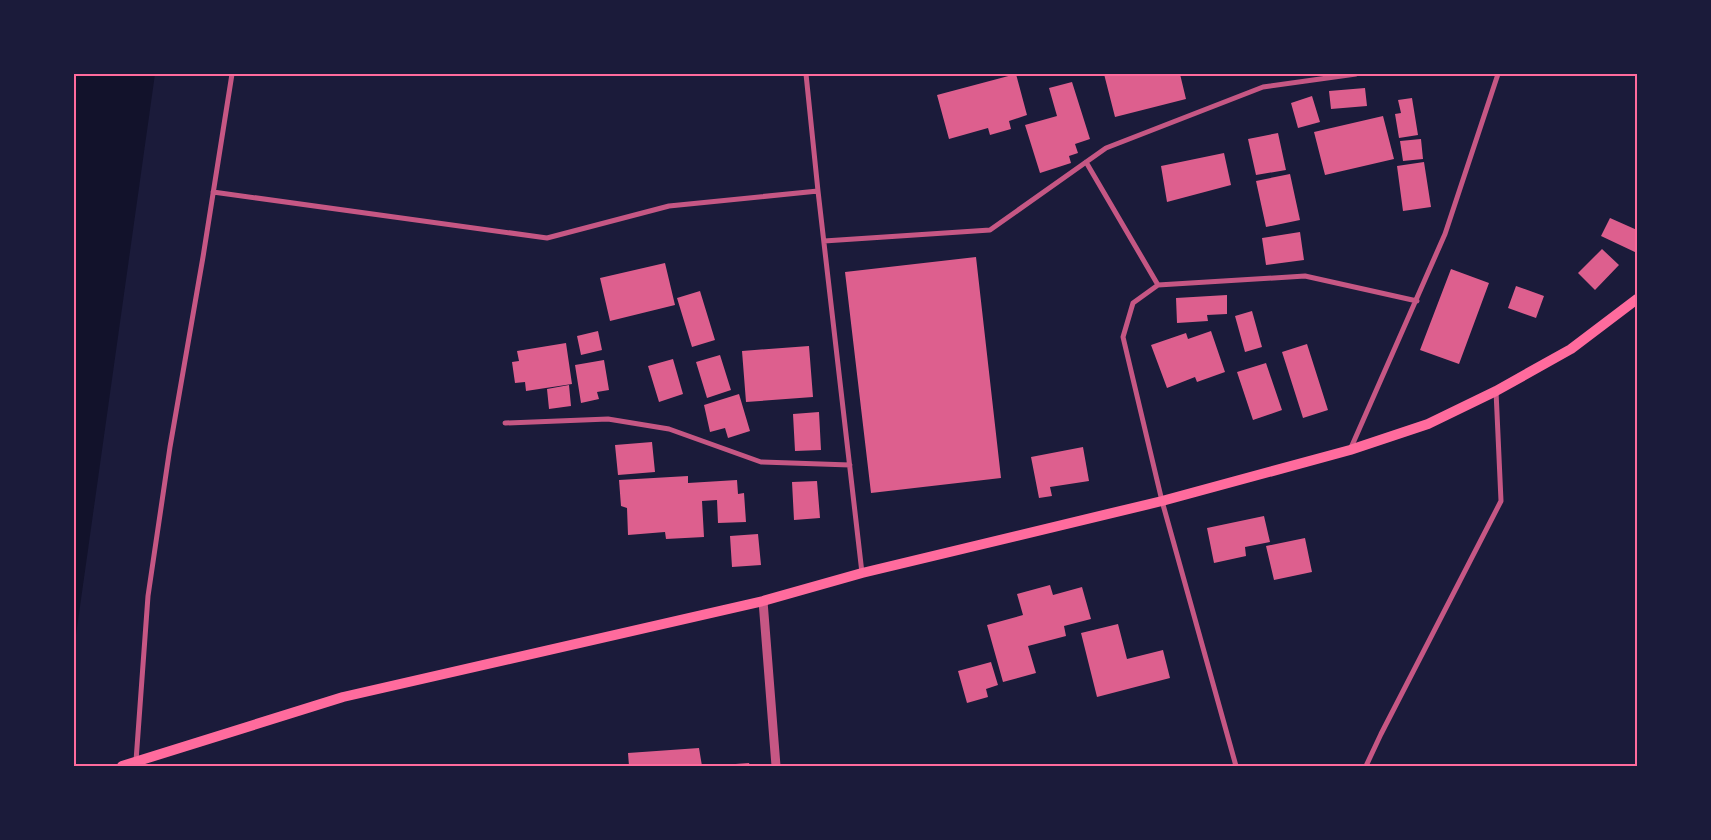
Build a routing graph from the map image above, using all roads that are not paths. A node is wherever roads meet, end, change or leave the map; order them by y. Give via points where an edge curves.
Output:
1 (232, 74) edge
2 (806, 74) edge
3 (1356, 74) edge
4 (1498, 74) edge
5 (1086, 162) junction
6 (818, 191) junction
7 (213, 192) junction
8 (824, 241) junction
9 (1158, 286) junction
10 (1637, 299) edge
11 (1417, 300) junction
12 (1496, 390) junction
13 (505, 423) dead end
14 (1350, 450) junction
15 (850, 466) junction
16 (1162, 502) junction
17 (862, 573) junction
18 (763, 601) junction
19 (130, 764) edge
20 (776, 766) edge
21 (1236, 766) edge
22 (1366, 766) edge

1 - 7 street
2 - 6 street
3 - 5 street via 1263,87 1106,148
4 - 11 street via 1445,234
5 - 8 street via 990,230
5 - 9 street
6 - 7 street via 669,206 547,238
6 - 8 street
7 - 19 street via 148,596
8 - 15 street
9 - 11 street via 1305,276
9 - 16 street via 1133,303 1123,337
10 - 12 main road via 1571,349
11 - 14 street
12 - 14 main road via 1428,424
12 - 22 street via 1501,501
13 - 15 street via 608,419 669,430 760,462
14 - 16 main road
15 - 17 street
16 - 17 main road
16 - 21 street
17 - 18 main road
18 - 19 main road via 343,696
18 - 20 street

